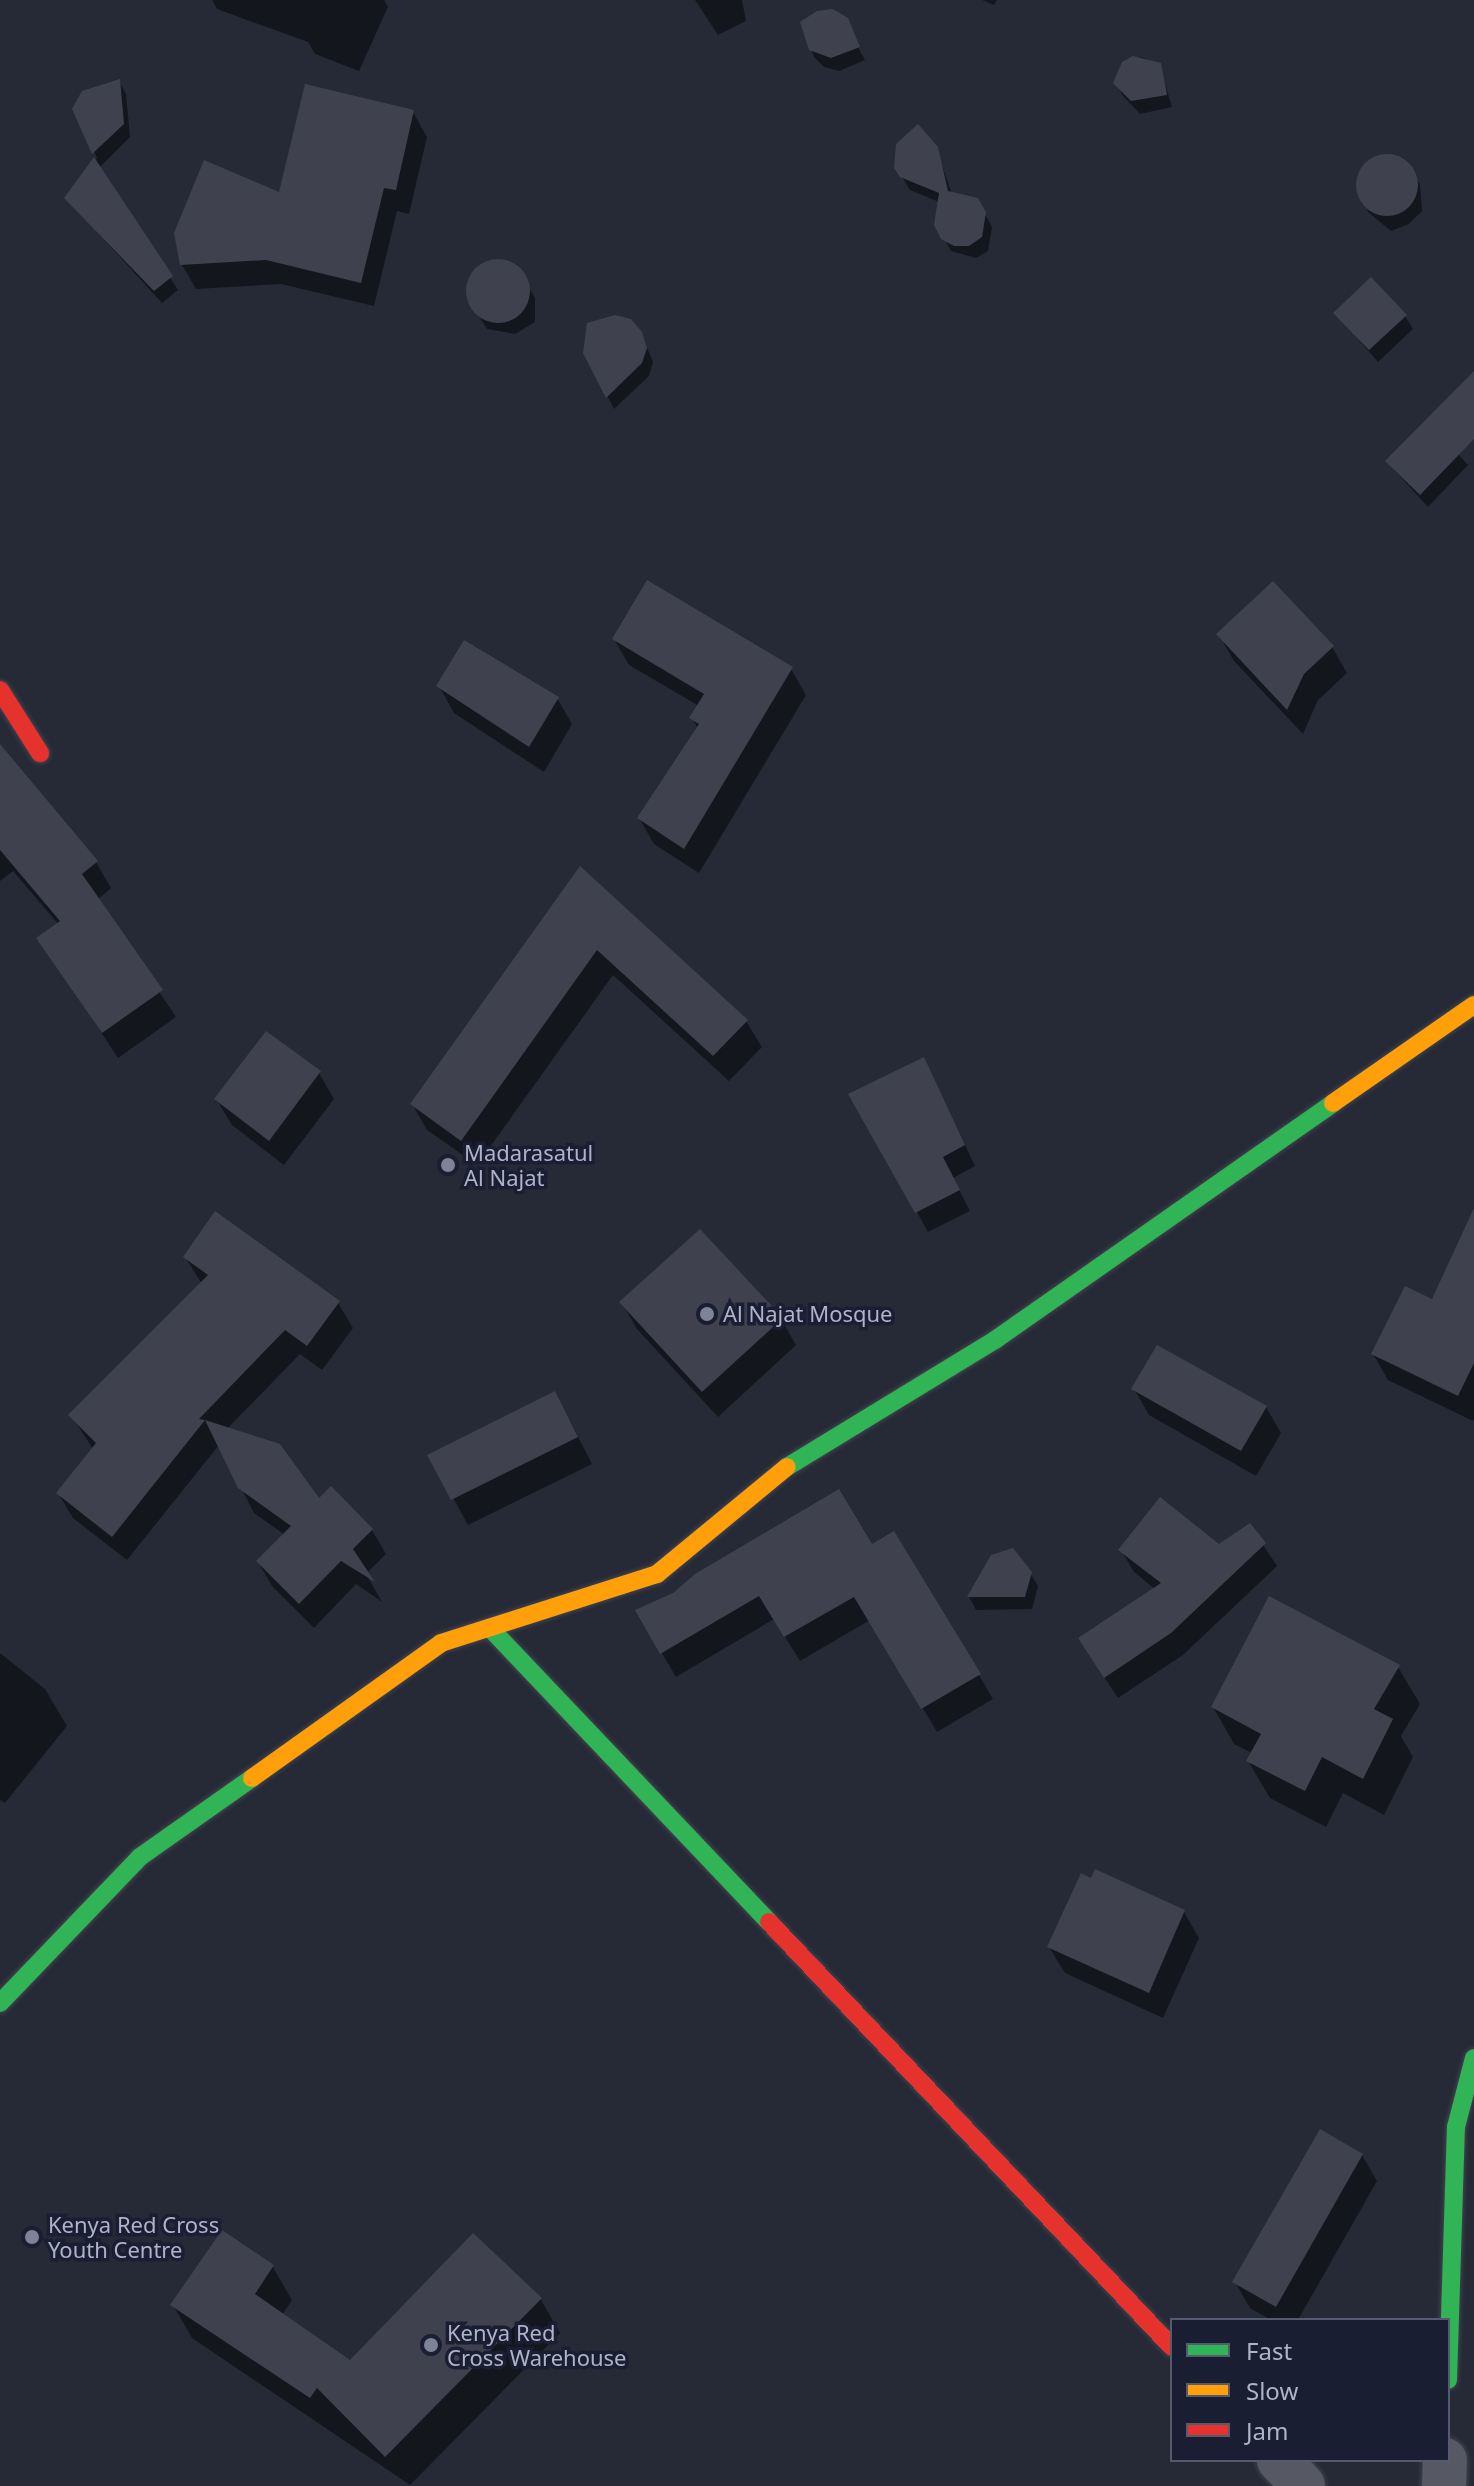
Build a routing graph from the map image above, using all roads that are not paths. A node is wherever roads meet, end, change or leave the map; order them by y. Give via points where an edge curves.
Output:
1 (0, 690) edge
2 (40, 753) dead end
3 (1474, 1005) edge
4 (490, 1628) junction
5 (0, 2003) edge
6 (1474, 2058) edge
7 (1450, 2318) edge
8 (1170, 2345) edge
9 (1281, 2462) edge
10 (1445, 2462) edge
11 (1303, 2486) edge
12 (1444, 2486) edge

1 - 2 street
3 - 4 street via 995,1340 771,1477 657,1574
4 - 5 street via 441,1643 140,1857
4 - 8 street
6 - 7 street via 1456,2127
9 - 11 street
10 - 12 street

